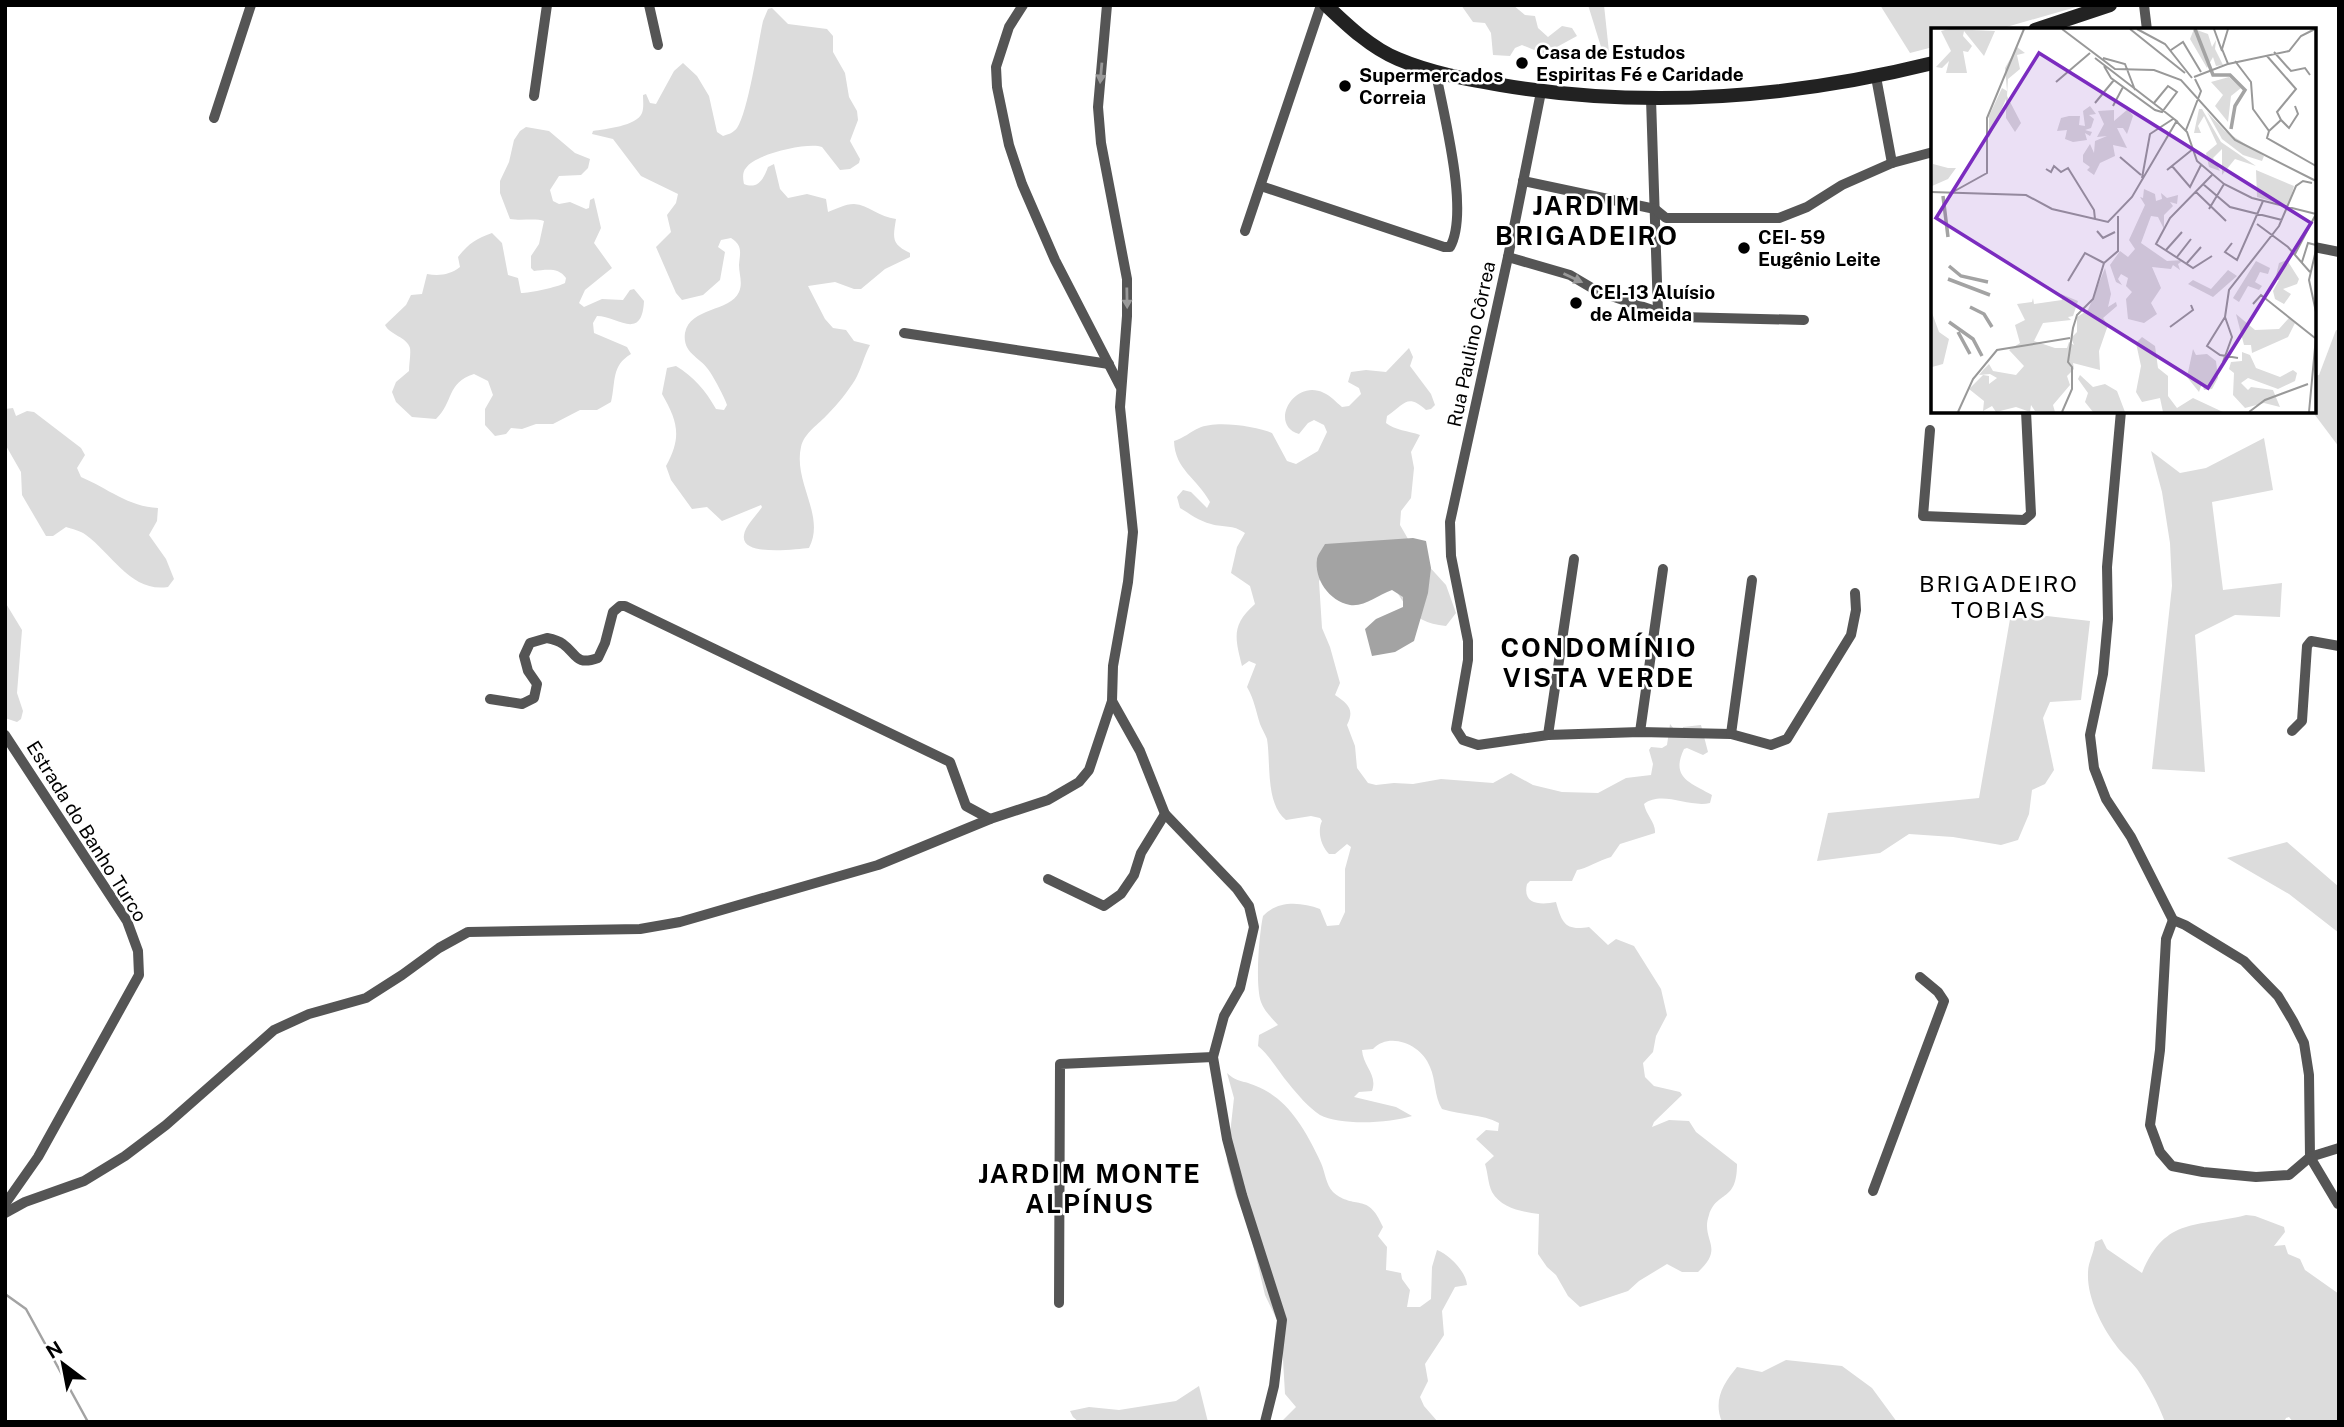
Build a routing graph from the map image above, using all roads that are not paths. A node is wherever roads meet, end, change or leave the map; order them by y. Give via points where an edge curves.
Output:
1 (251, 5) edge
2 (547, 5) edge
3 (649, 5) edge
4 (1023, 5) edge
5 (1107, 5) edge
6 (1323, 5) edge
7 (2110, 5) edge
8 (2144, 5) edge
9 (2041, 28) edge
10 (2147, 28) edge
11 (658, 46) dead end
12 (1931, 64) edge
13 (1436, 73) junction
14 (1877, 77) junction
15 (1541, 92) junction
16 (534, 96) dead end
17 (1651, 99) junction
18 (214, 118) dead end
19 (1931, 153) edge
20 (1892, 163) junction
21 (1523, 181) junction
22 (1261, 186) junction
23 (1654, 209) junction
24 (1245, 231) dead end
25 (2316, 247) edge
26 (2339, 252) edge
27 (1508, 257) junction
28 (1657, 312) junction
29 (1804, 320) dead end
30 (904, 333) dead end
31 (1109, 364) junction
32 (1120, 386) junction
33 (2025, 413) edge
34 (2121, 413) edge
35 (1930, 430) dead end
36 (1574, 559) dead end
37 (1663, 569) dead end
38 (1752, 580) dead end
39 (1855, 593) dead end
40 (2339, 646) edge
41 (490, 699) dead end
42 (1112, 701) junction
43 (2292, 731) dead end
44 (1640, 732) junction
45 (1731, 734) junction
46 (5, 735) edge
47 (1548, 735) junction
48 (1165, 814) junction
49 (990, 819) junction
50 (1048, 879) dead end
51 (2173, 920) junction
52 (1920, 977) dead end
53 (1213, 1057) junction
54 (2339, 1148) edge
55 (2310, 1157) junction
56 (1873, 1191) dead end
57 (5, 1204) edge
58 (2338, 1204) edge
59 (5, 1213) edge
60 (1059, 1303) dead end
61 (1265, 1422) edge

1 - 18 street
2 - 16 street
3 - 11 street
4 - 31 street via 1009,27 996,67 1009,145 1055,260
5 -> 32 street via 1098,107 1127,279
6 - 13 main road via 1395,58
6 - 22 street
7 - 9 main road
8 - 10 street
12 - 14 main road
13 - 15 main road
13 - 22 street via 1458,203 1450,247
14 - 17 main road via 1764,92
14 - 20 street
15 - 17 main road
15 - 21 street, Rua Paulino Côrrea
17 - 23 street
19 - 20 street
20 - 23 street via 1779,218 1666,218
21 - 23 street
21 - 27 street, Rua Paulino Côrrea
22 - 24 street
23 - 28 street
25 - 26 street
27 -> 28 street via 1570,275 1597,291
27 - 47 street, Rua Paulino Côrrea via 1450,522 1451,556 1468,641 1456,729 1464,740 1478,745
28 - 29 street via 1681,317
30 - 31 street
31 - 32 street
32 - 42 street via 1133,531
33 - 35 street via 2028,518 1923,516
34 - 51 street via 2103,674 2090,735 2094,768 2106,799
36 - 47 street
37 - 44 street
38 - 45 street
39 - 45 street via 1851,635 1787,739 1771,745
40 - 43 street via 2311,641 2306,646 2302,721
41 - 49 street via 522,704 534,698 537,684 524,656 530,643 547,638 563,644 573,656 589,661 598,658 612,612 625,606 950,762 966,806
42 - 48 street via 1136,742
42 - 49 street via 1096,753 1079,782 1048,800
44 - 45 street
44 - 47 street
46 - 57 street, Estrada do Banho Turco via 127,921 138,951 139,975 38,1157
48 - 50 street via 1141,853 1135,875 1110,903 1104,906
48 - 53 street via 1237,889 1249,906 1254,928 1240,988 1224,1016
49 - 59 street via 878,865 680,922 640,929 468,932 366,998 309,1014 274,1030 125,1156 84,1181
51 - 55 street via 2244,961 2278,996 2293,1021 2304,1043 2309,1075
51 - 55 street via 2166,939 2160,1050 2150,1125 2160,1152 2172,1166 2256,1177 2289,1175
52 - 56 street via 1944,1001
53 - 60 street via 1060,1064
53 - 61 street via 1241,1195 1282,1320 1275,1386
54 - 55 street
55 - 58 street

